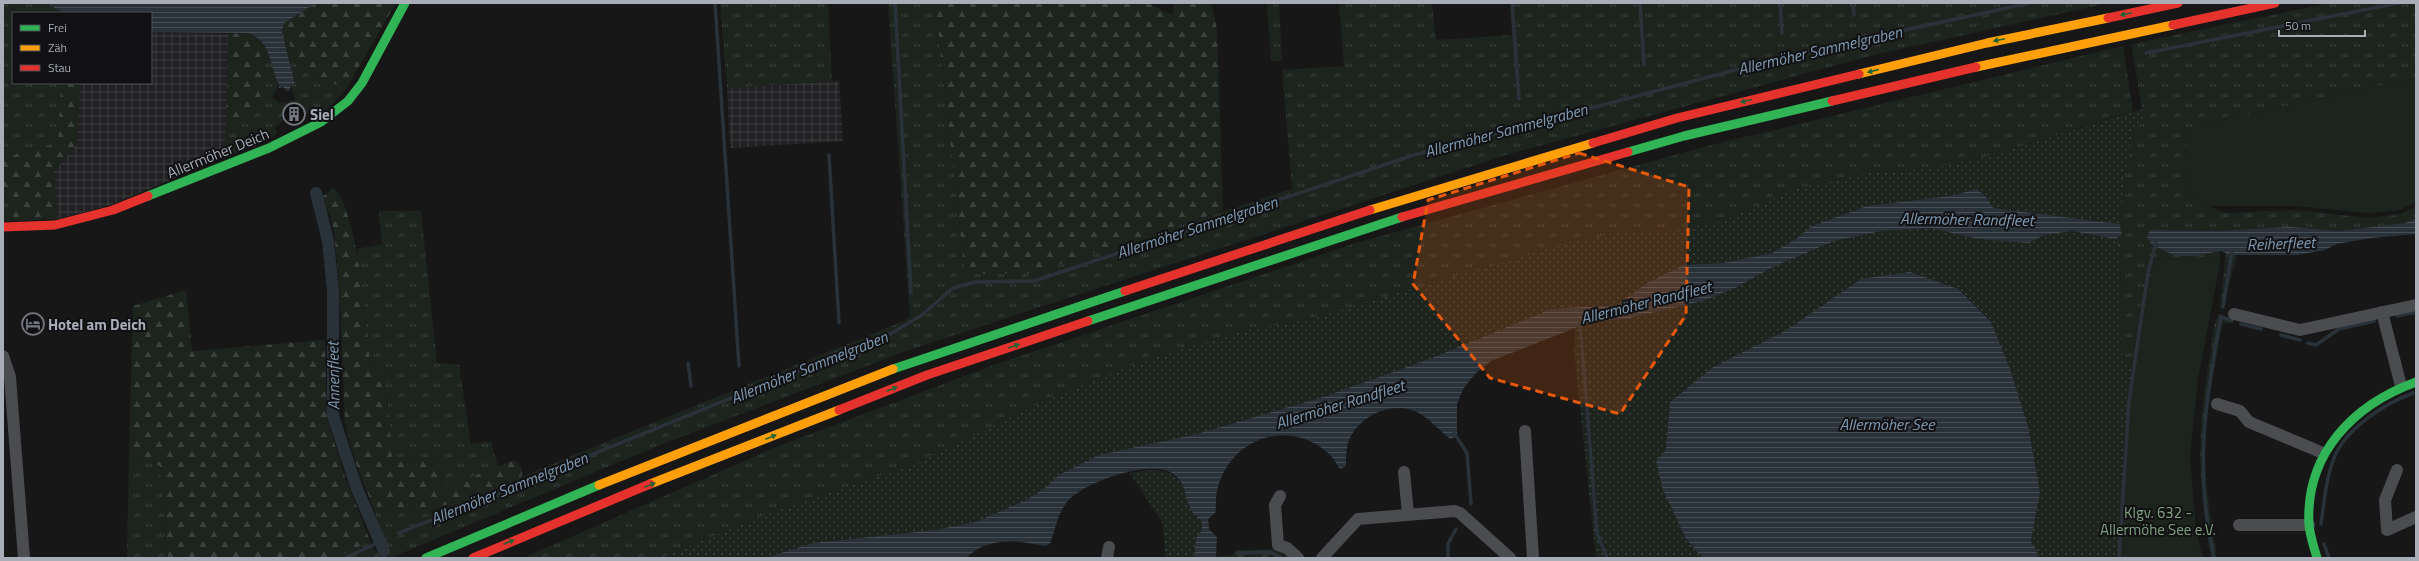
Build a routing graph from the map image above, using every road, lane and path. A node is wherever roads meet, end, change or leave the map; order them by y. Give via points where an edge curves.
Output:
1 (405, 3) edge
2 (2178, 3) edge
3 (2275, 3) edge
4 (3, 227) edge
5 (2416, 304) edge
6 (2382, 312) junction
7 (2234, 314) dead end
8 (3, 356) edge
9 (2416, 382) edge
10 (2401, 386) junction
11 (2217, 404) dead end
12 (1524, 431) dead end
13 (2323, 453) junction
14 (2397, 470) dead end
15 (1404, 472) dead end
16 (1280, 496) dead end
17 (1408, 514) junction
18 (2416, 517) edge
19 (2239, 525) dead end
20 (2309, 525) junction
21 (24, 558) edge
22 (426, 558) edge
23 (473, 558) edge
24 (1298, 558) edge
25 (1322, 558) edge
26 (1510, 558) edge
27 (1533, 558) edge
28 (2317, 558) edge

1 - 4 main road, Allermöher Deich via 362,83 340,108 321,122 269,148 113,210 55,225
2 -> 22 main road via 1987,43 1677,118 1377,208 921,358 607,482
23 -> 3 main road via 614,499 927,375 1382,222 1684,136 1995,63
5 - 6 street
6 - 7 street via 2300,330
6 - 10 street
8 - 21 street via 10,377
9 - 10 main road
10 - 13 main road via 2369,403 2343,426
11 - 13 street via 2240,411 2249,422
12 - 27 street
13 - 20 main road via 2312,488
14 - 18 street via 2385,500 2387,530
15 - 17 street
16 - 24 street via 1275,505 1278,545 1287,548
17 - 25 street via 1358,518
17 - 26 street via 1455,511 1460,513
19 - 20 street
20 - 28 main road

